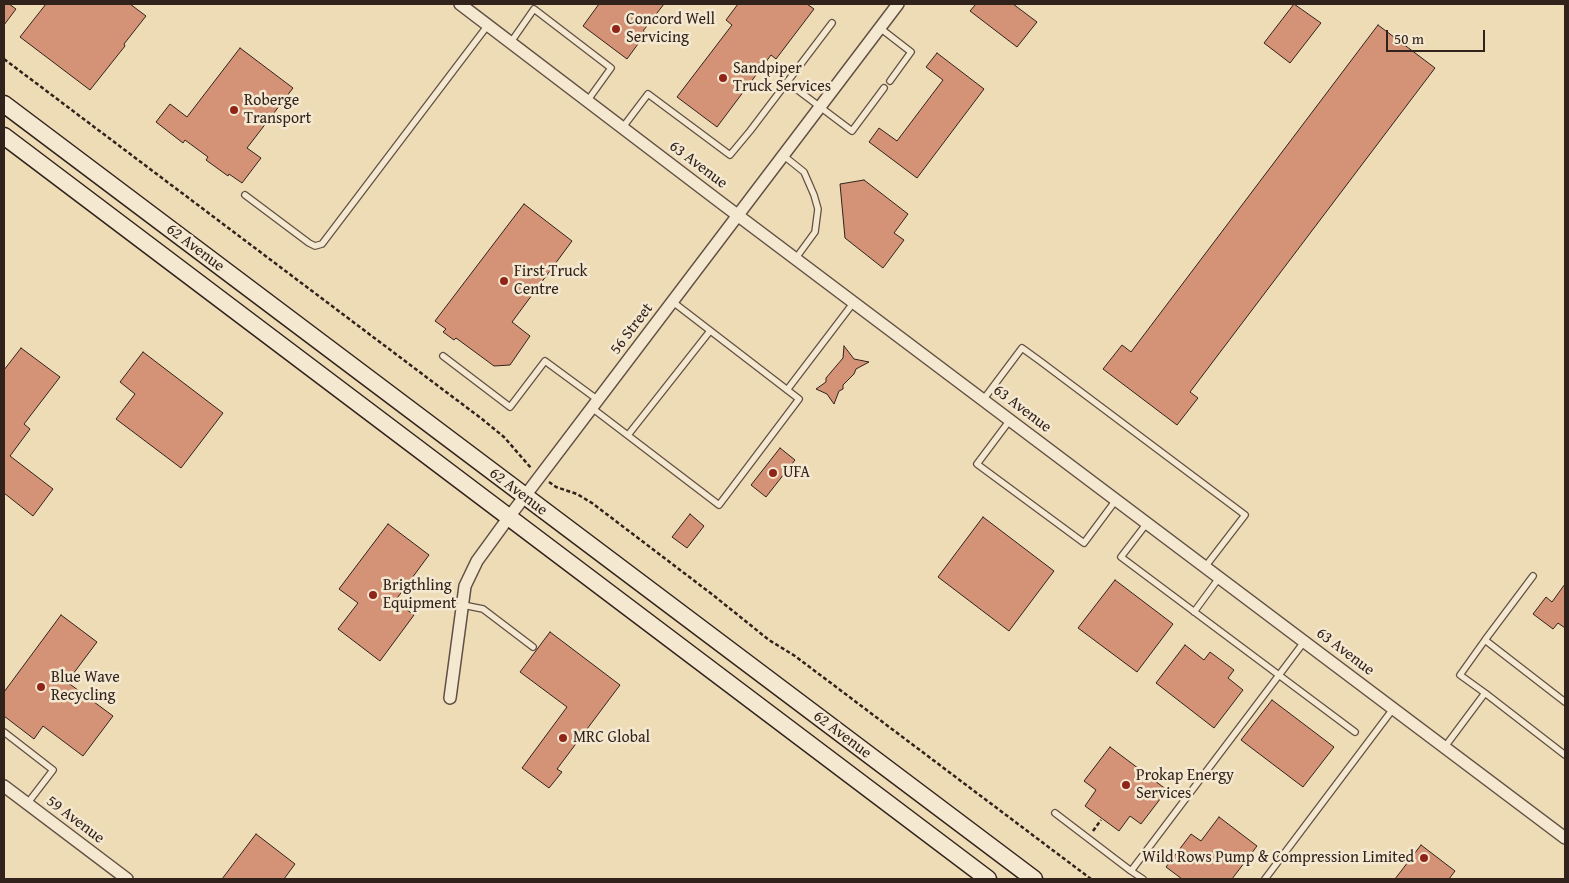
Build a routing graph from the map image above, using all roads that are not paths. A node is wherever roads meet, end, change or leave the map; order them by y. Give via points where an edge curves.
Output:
1 (460, 4) edge
2 (898, 4) edge
3 (832, 23) dead end
4 (488, 25) junction
5 (880, 28) junction
6 (510, 42) junction
7 (890, 81) dead end
8 (787, 82) junction
9 (884, 88) dead end
10 (588, 100) junction
11 (4, 104) edge
12 (820, 107) junction
13 (623, 128) junction
14 (4, 136) edge
15 (784, 156) junction
16 (245, 195) dead end
17 (739, 216) junction
18 (796, 258) junction
19 (673, 302) junction
20 (854, 302) junction
21 (710, 330) junction
22 (443, 356) dead end
23 (787, 390) junction
24 (983, 400) junction
25 (595, 404) junction
26 (1010, 420) junction
27 (628, 435) junction
28 (524, 496) junction
29 (1116, 500) junction
30 (509, 517) junction
31 (1147, 523) junction
32 (1205, 567) junction
33 (1533, 576) dead end
34 (1220, 578) junction
35 (462, 606) junction
36 (1194, 612) junction
37 (1485, 640) junction
38 (1304, 642) junction
39 (534, 647) dead end
40 (1279, 675) junction
41 (1485, 693) junction
42 (450, 698) dead end
43 (1565, 702) edge
44 (1393, 709) junction
45 (4, 732) edge
46 (1355, 732) dead end
47 (1444, 748) junction
48 (1565, 755) edge
49 (4, 786) edge
50 (28, 804) junction
51 (1055, 813) dead end
52 (1565, 838) edge
53 (1131, 871) junction
54 (127, 879) edge
55 (988, 879) edge
56 (1034, 879) edge
57 (1143, 879) edge
58 (1265, 879) edge

1 - 4 street, 63 Avenue
2 - 5 street, 56 Street
3 - 8 lane
4 - 6 street, 63 Avenue
4 - 16 lane via 322,244 308,243
5 - 7 lane via 911,52
5 - 12 street, 56 Street
6 - 10 street, 63 Avenue
6 - 10 lane via 534,9 611,68
8 - 12 lane
8 - 13 lane via 730,155 648,94
9 - 12 lane via 852,131
10 - 13 street, 63 Avenue
11 - 28 main road, 62 Avenue
12 - 15 street, 56 Street
13 - 17 street, 63 Avenue
14 - 30 main road, 62 Avenue
15 - 17 street, 56 Street
15 - 18 lane via 804,172 818,209 815,232
17 - 18 street, 63 Avenue
17 - 19 street, 56 Street
18 - 20 street, 63 Avenue
19 - 21 lane
19 - 25 street, 56 Street
20 - 23 lane
20 - 24 street, 63 Avenue
21 - 23 lane
21 - 27 lane
22 - 25 lane via 510,407 545,361
23 - 27 lane via 799,399 719,505
24 - 26 street, 63 Avenue
24 - 32 lane via 1022,348 1034,356 1245,516
25 - 27 lane
25 - 28 street, 56 Street
26 - 29 street, 63 Avenue
26 - 29 lane via 977,464 1084,544
28 - 30 street, 56 Street
28 - 56 main road, 62 Avenue
29 - 31 street, 63 Avenue
30 - 35 street, 56 Street via 477,561 465,586
30 - 55 main road, 62 Avenue
31 - 32 street, 63 Avenue
31 - 36 lane via 1121,558
32 - 34 street, 63 Avenue
33 - 37 lane
34 - 36 lane
34 - 38 street, 63 Avenue
35 - 39 lane via 483,609
35 - 42 street, 56 Street
36 - 40 lane
37 - 41 lane via 1460,675
37 - 43 lane
38 - 40 lane
38 - 44 street, 63 Avenue
40 - 46 lane
40 - 53 lane
41 - 47 lane
41 - 48 lane
44 - 47 street, 63 Avenue
44 - 58 lane
45 - 50 lane via 53,770
47 - 52 street, 63 Avenue
49 - 50 street, 59 Avenue
50 - 54 street, 59 Avenue
51 - 53 lane
53 - 57 lane

